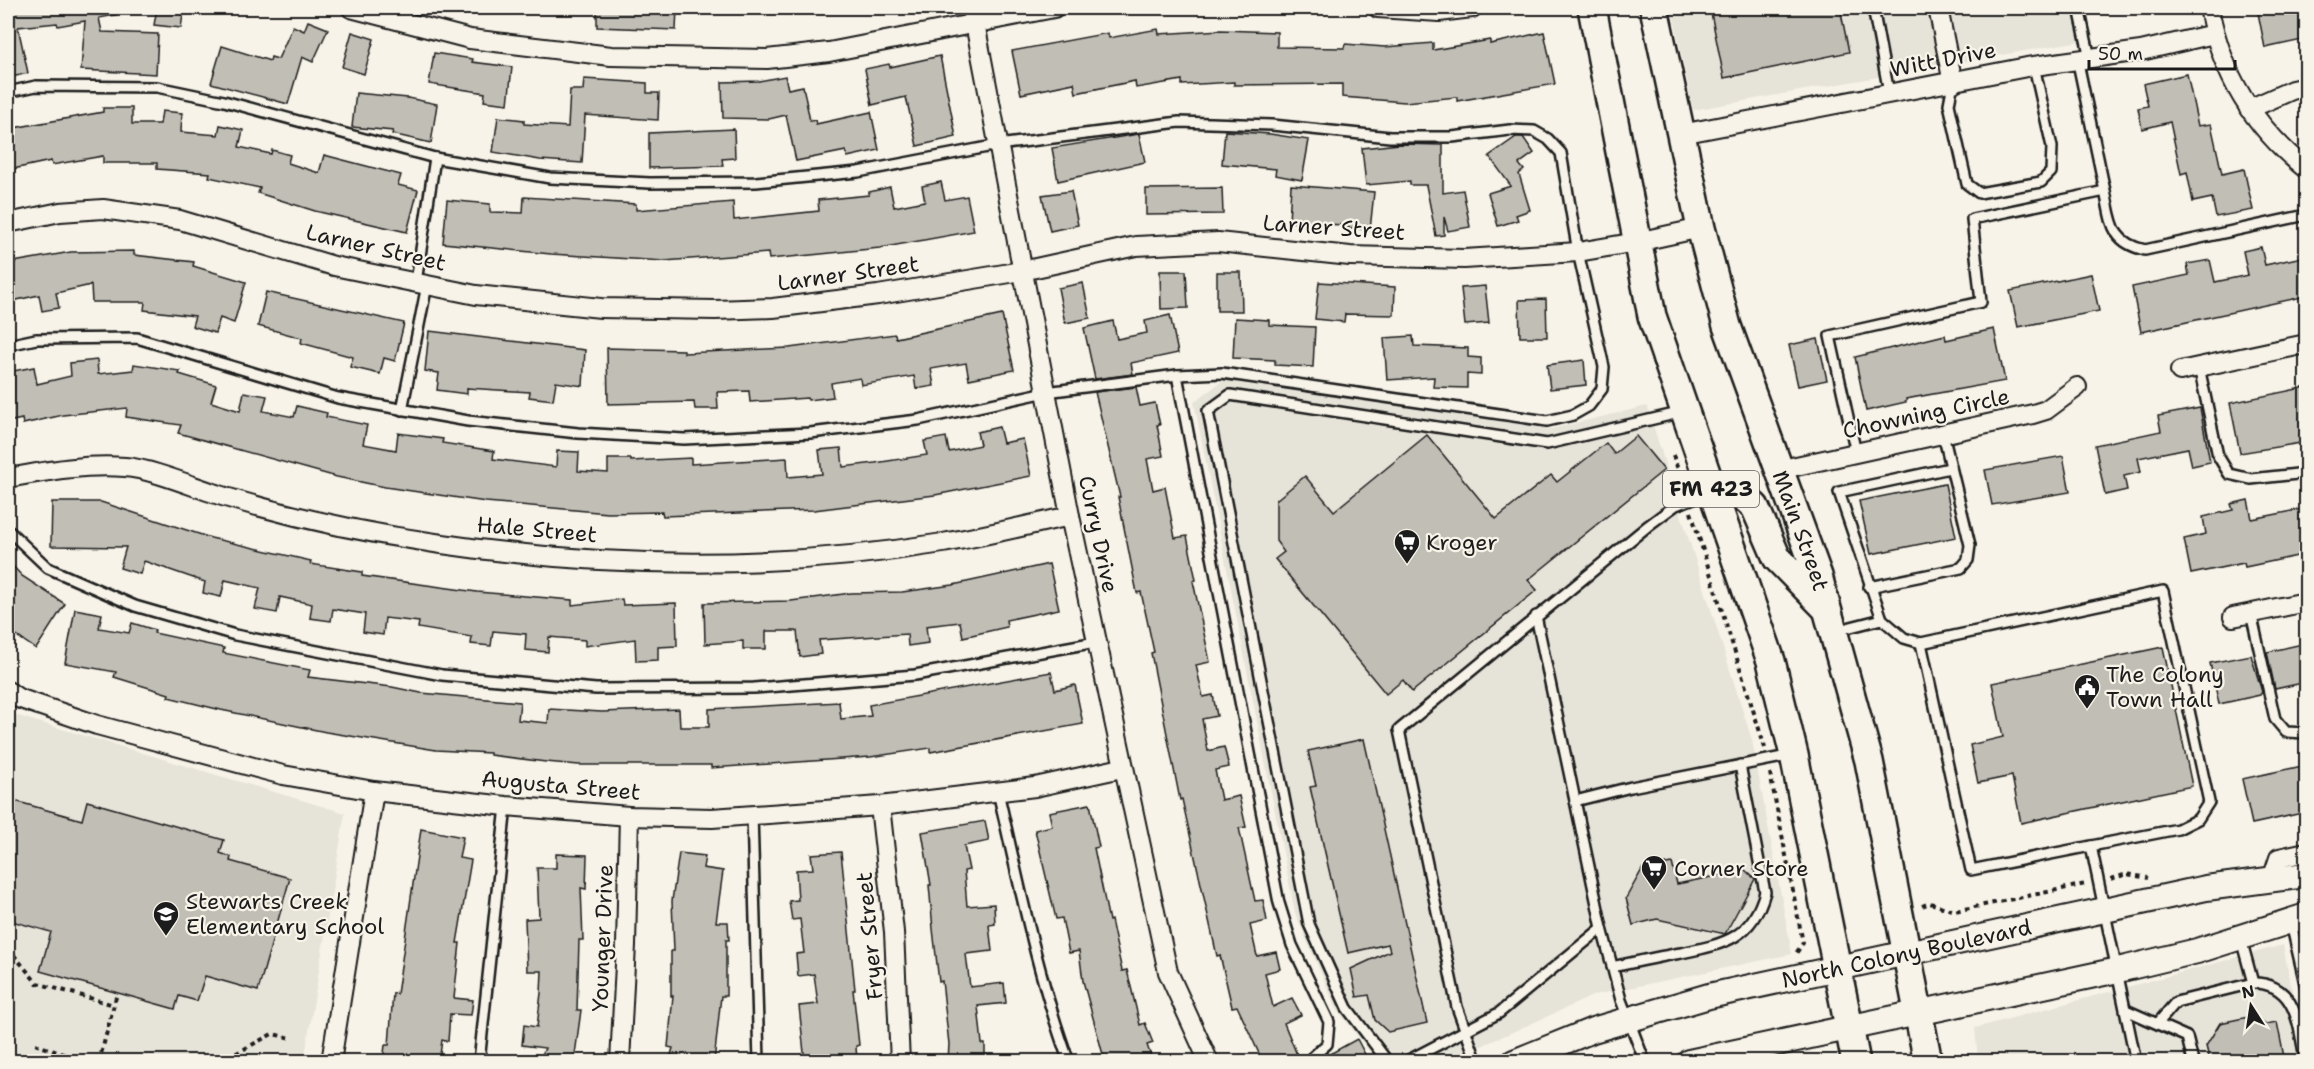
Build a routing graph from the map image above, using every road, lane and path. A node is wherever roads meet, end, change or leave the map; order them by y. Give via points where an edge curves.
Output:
1 (351, 8) edge
2 (1054, 8) edge
3 (1378, 8) edge
4 (1472, 8) edge
5 (1592, 8) edge
6 (1654, 8) edge
7 (1873, 8) edge
8 (1938, 8) edge
9 (2079, 8) edge
10 (2209, 8) edge
11 (974, 16) edge
12 (2214, 34) junction
13 (2084, 58) junction
14 (2034, 66) junction
15 (1953, 83) junction
16 (2307, 87) edge
17 (8, 92) edge
18 (1889, 93) junction
19 (2249, 109) junction
20 (1681, 134) junction
21 (998, 145) junction
22 (435, 158) junction
23 (2307, 170) edge
24 (2105, 191) junction
25 (2307, 215) edge
26 (8, 223) edge
27 (1701, 228) junction
28 (1637, 242) junction
29 (1578, 252) junction
30 (1022, 271) junction
31 (422, 284) junction
32 (2307, 344) edge
33 (8, 345) edge
34 (2199, 367) junction
35 (2180, 371) dead end
36 (1177, 375) junction
37 (2078, 387) dead end
38 (1046, 392) junction
39 (402, 410) junction
40 (1673, 415) junction
41 (1943, 434) junction
42 (1856, 453) junction
43 (1950, 468) junction
44 (1778, 470) junction
45 (2307, 472) edge
46 (8, 478) edge
47 (1699, 495) junction
48 (1070, 516) junction
49 (8, 530) edge
50 (1869, 587) junction
51 (2307, 602) edge
52 (2251, 613) junction
53 (1536, 616) junction
54 (2232, 617) dead end
55 (1882, 619) junction
56 (1831, 621) junction
57 (1096, 642) junction
58 (1921, 643) junction
59 (8, 691) edge
60 (2307, 733) edge
61 (1794, 755) junction
62 (1768, 760) junction
63 (1740, 765) junction
64 (1122, 768) junction
65 (374, 791) junction
66 (998, 792) junction
67 (1575, 801) junction
68 (506, 806) junction
69 (880, 806) junction
70 (752, 814) junction
71 (629, 816) junction
72 (2091, 846) junction
73 (2307, 852) edge
74 (2307, 875) edge
75 (2272, 879) junction
76 (2104, 910) junction
77 (2299, 918) edge
78 (1602, 928) junction
79 (2241, 937) junction
80 (8, 948) edge
81 (1908, 953) junction
82 (1793, 958) dead end
83 (1612, 967) junction
84 (1837, 968) junction
85 (2118, 970) junction
86 (2253, 983) junction
87 (2307, 988) edge
88 (117, 993) dead end
89 (114, 1005) junction
90 (2126, 1010) junction
91 (1920, 1012) junction
92 (1628, 1018) junction
93 (2158, 1023) junction
94 (1850, 1027) junction
95 (1465, 1031) junction
96 (292, 1038) dead end
97 (34, 1044) dead end
98 (85, 1062) edge
99 (99, 1062) edge
100 (220, 1062) edge
101 (331, 1062) edge
102 (479, 1062) edge
103 (620, 1062) edge
104 (759, 1062) edge
105 (900, 1062) edge
106 (1069, 1062) edge
107 (1209, 1062) edge
108 (1307, 1062) edge
109 (1388, 1062) edge
110 (1405, 1062) edge
111 (1477, 1062) edge
112 (1514, 1062) edge
113 (1645, 1062) edge
114 (1689, 1062) edge
115 (1856, 1062) edge
116 (1928, 1062) edge
117 (2136, 1062) edge
118 (2193, 1062) edge
119 (2306, 1062) edge

1 - 11 street via 470,39 611,56 767,59 829,52
2 - 11 street
3 - 4 street via 1439,12
5 - 28 main road, FM 423
6 - 20 main road, Main Street / FM 423
7 - 18 lane
8 - 15 street
9 - 13 lane
10 - 12 street
11 - 21 street, Curry Drive
12 - 13 street, Witt Drive via 2141,51
12 - 19 street via 2230,79
13 - 14 street, Witt Drive
13 - 24 lane
14 - 15 street, Witt Drive
14 - 15 lane via 2052,147 2051,172 2041,182 1979,193 1967,184 1949,104
15 - 18 street, Witt Drive
16 - 19 street
17 - 22 lane via 36,86 157,87 224,101
18 - 20 street, Witt Drive
19 - 23 street via 2276,143
20 - 27 main road, Main Street / FM 423
21 - 22 lane via 858,172 756,182 650,183 550,178
21 - 29 lane via 1179,122 1272,125 1390,137 1534,131 1561,153
21 - 30 street, Curry Drive
22 - 31 lane
24 - 25 lane via 2114,231 2127,246 2145,250
24 - 42 lane via 1972,219 1981,302 1830,336
26 - 31 street, Larner Street via 60,212 104,209 180,220 334,266
27 - 28 street, Larner Street
27 - 44 main road, Main Street / FM 423 via 1727,326
28 - 29 street, Larner Street
28 - 40 main road, FM 423
29 - 30 street, Larner Street via 1464,258 1350,256 1218,242 1136,246
29 - 36 lane via 1604,367 1602,389 1589,406 1573,415 1547,421 1222,373
30 - 31 street, Larner Street via 878,295 773,308 715,310 542,304
30 - 38 street, Curry Drive
31 - 39 lane
32 - 34 street
33 - 39 lane via 36,339 137,338 338,398
34 - 35 street
34 - 45 lane via 2218,456 2229,474 2251,479
36 - 38 lane
36 - 108 lane via 1279,903 1292,945 1329,1022 1327,1044
37 - 41 street, Chowning Circle via 2040,412
38 - 39 lane via 918,420 810,433 684,439 578,434
38 - 48 street, Curry Drive
40 - 47 main road, FM 423
40 - 47 path
40 - 109 lane via 1547,444 1230,395 1208,411 1309,924 1347,1008
41 - 42 street, Chowning Circle
41 - 43 lane
42 - 44 street, Chowning Circle
43 - 50 lane via 1970,545 1968,561 1961,568
43 - 50 lane via 1839,492
44 - 56 main road, Main Street / FM 423
46 - 48 street, Hale Street via 84,465 130,467 232,499 369,532 529,554 661,562 774,561 893,549 943,543
47 - 53 lane via 1649,525
47 - 56 main road via 1737,491 1755,507 1777,558
47 - 61 main road, FM 423 via 1771,661
47 - 62 path
48 - 57 street, Curry Drive
49 - 57 lane via 48,568 135,606 235,635 441,675 596,689 754,688 915,675
50 - 55 lane
51 - 52 street
52 - 54 street
52 - 60 lane via 2275,718 2286,732
53 - 67 lane
53 - 95 lane via 1398,730
55 - 56 lane
55 - 58 lane via 1904,638
56 - 81 main road, Main Street / FM 423 via 1869,761
57 - 64 street, Curry Drive
58 - 72 lane via 1971,870
58 - 72 lane via 2163,591 2209,802 2198,819 2178,829
59 - 65 street, Augusta Street via 97,725 197,753 283,775
61 - 62 lane
61 - 84 main road, FM 423
62 - 63 lane
62 - 82 path via 1803,943
63 - 67 lane
63 - 83 lane via 1765,892 1760,911 1748,927 1724,944
64 - 66 street, Augusta Street
64 - 107 street, Curry Drive via 1168,972
65 - 68 street, Augusta Street
65 - 101 street
66 - 69 street, Augusta Street
66 - 106 lane
67 - 78 lane
68 - 71 street, Augusta Street
68 - 102 lane
69 - 70 street, Augusta Street
69 - 105 street, Fryer Street via 894,932
70 - 71 street, Augusta Street via 712,818
70 - 104 lane
71 - 103 street, Younger Drive
72 - 76 lane
73 - 75 street via 2279,858
74 - 75 main road, North Colony Boulevard
75 - 76 main road, North Colony Boulevard via 2206,888
76 - 81 main road, North Colony Boulevard
76 - 85 lane
77 - 79 main road
77 - 87 lane
78 - 83 lane
78 - 95 lane via 1499,1013
79 - 85 main road
79 - 86 lane
80 - 89 path via 37,983
81 - 84 main road, North Colony Boulevard
81 - 91 main road, Main Street / FM 423
83 - 92 lane
84 - 92 main road, North Colony Boulevard
84 - 94 main road, FM 423
85 - 90 lane
85 - 91 main road
86 - 93 lane via 2176,1002
86 - 119 lane via 2267,983 2282,990 2295,1011
88 - 89 path
89 - 99 path
90 - 93 lane
90 - 117 lane
91 - 94 main road
91 - 116 main road, Main Street / FM 423
92 - 112 main road, North Colony Boulevard
92 - 113 lane
93 - 118 lane via 2187,1036
94 - 114 main road
94 - 115 main road, FM 423
95 - 110 lane
95 - 111 lane
96 - 100 path via 272,1034
97 - 98 path

